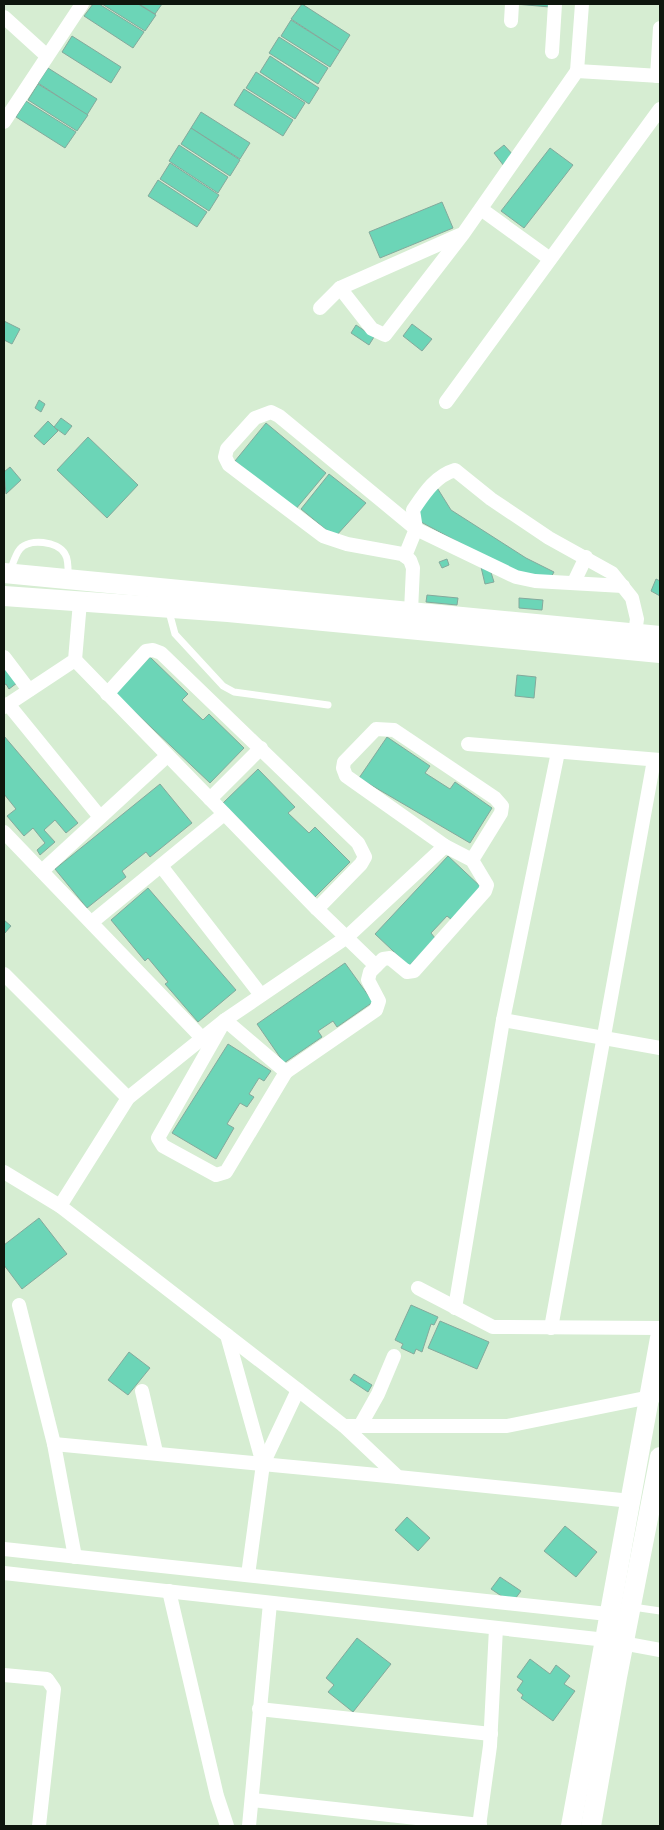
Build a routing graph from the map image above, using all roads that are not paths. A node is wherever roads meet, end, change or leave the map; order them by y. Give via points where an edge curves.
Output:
1 (82, 4) edge
2 (512, 4) edge
3 (555, 4) edge
4 (582, 4) edge
5 (4, 17) edge
6 (511, 21) dead end
7 (660, 28) edge
8 (552, 52) dead end
9 (47, 56) junction
10 (577, 71) junction
11 (658, 76) edge
12 (660, 109) edge
13 (4, 122) edge
14 (481, 208) junction
15 (463, 234) junction
16 (550, 259) junction
17 (340, 288) junction
18 (320, 308) dead end
19 (446, 402) dead end
20 (416, 528) junction
21 (405, 556) junction
22 (586, 557) junction
23 (6, 573) edge
24 (69, 579) junction
25 (574, 582) junction
26 (623, 586) junction
27 (4, 596) edge
28 (80, 602) junction
29 (168, 608) junction
30 (409, 620) junction
31 (660, 636) edge
32 (634, 642) junction
33 (660, 653) edge
34 (4, 657) edge
35 (76, 660) junction
36 (29, 690) junction
37 (107, 694) junction
38 (6, 705) edge
39 (328, 705) dead end
40 (468, 744) dead end
41 (261, 748) junction
42 (558, 752) junction
43 (167, 756) junction
44 (657, 760) edge
45 (210, 799) junction
46 (224, 814) junction
47 (100, 817) junction
48 (4, 832) edge
49 (445, 846) junction
50 (472, 860) junction
51 (161, 866) junction
52 (42, 871) junction
53 (317, 910) junction
54 (92, 922) junction
55 (347, 937) junction
56 (376, 966) junction
57 (4, 974) edge
58 (261, 995) junction
59 (225, 1020) junction
60 (503, 1020) junction
61 (202, 1038) junction
62 (604, 1039) junction
63 (660, 1048) edge
64 (286, 1072) junction
65 (128, 1098) junction
66 (4, 1172) edge
67 (60, 1206) junction
68 (418, 1288) dead end
69 (19, 1305) dead end
70 (455, 1308) junction
71 (551, 1328) junction
72 (660, 1328) edge
73 (227, 1335) junction
74 (660, 1338) edge
75 (394, 1356) dead end
76 (298, 1390) junction
77 (142, 1391) dead end
78 (655, 1396) edge
79 (344, 1426) junction
80 (360, 1426) junction
81 (54, 1444) junction
82 (156, 1452) junction
83 (660, 1457) edge
84 (263, 1464) junction
85 (398, 1477) junction
86 (631, 1501) junction
87 (4, 1549) edge
88 (75, 1556) junction
89 (4, 1573) edge
90 (248, 1575) junction
91 (169, 1592) junction
92 (270, 1603) junction
93 (660, 1611) edge
94 (623, 1613) junction
95 (496, 1628) junction
96 (614, 1641) junction
97 (660, 1650) edge
98 (4, 1675) edge
99 (259, 1709) junction
100 (491, 1734) junction
101 (253, 1800) junction
102 (39, 1826) edge
103 (226, 1826) edge
104 (249, 1826) edge
105 (479, 1826) edge
106 (571, 1826) edge
107 (591, 1826) edge

1 - 9 street
2 - 6 street
3 - 8 street
4 - 10 street
5 - 9 street
7 - 11 street
9 - 13 street
10 - 11 street
10 - 14 street
12 - 16 street
14 - 15 street
14 - 16 street
15 - 17 street
15 - 17 street via 385,335 372,329
16 - 19 street
17 - 18 street
20 - 21 street
20 - 21 street via 271,412 255,418 227,449 225,457 234,470 322,536
20 - 22 street via 413,510 427,489 454,470 490,499 549,538
20 - 25 street via 516,577
21 - 30 street via 414,568
22 - 25 street
22 - 26 street via 612,573
23 - 24 street
23 - 24 lane via 20,549 28,543 42,542 58,546 66,555
24 - 30 street
25 - 26 street
26 - 32 street via 632,598 637,619
27 - 28 street
28 - 29 street
28 - 35 street
29 - 30 street
29 - 39 lane via 174,634 223,686 234,692
30 - 32 street
31 - 32 street
32 - 33 street
34 - 36 street
35 - 36 street
35 - 37 street
36 - 38 street
37 - 41 street via 146,651 154,650 161,653
37 - 43 street
38 - 47 street
40 - 42 street
41 - 45 street
41 - 53 street via 358,843 365,857
42 - 44 street
42 - 60 street
43 - 45 street
43 - 47 street
44 - 62 street
45 - 46 street
46 - 51 street
46 - 53 street
47 - 52 street
48 - 52 street
49 - 50 street
49 - 50 street via 346,776 344,762 376,729 394,730 495,798 502,806
49 - 55 street
50 - 56 street via 485,880 485,891 414,971 407,972 390,958 382,959
51 - 54 street
51 - 58 street
52 - 54 street
53 - 55 street
54 - 61 street
55 - 56 street
55 - 58 street
56 - 64 street via 368,980 379,1001 376,1010
57 - 65 street
58 - 59 street
59 - 61 street
59 - 64 street
59 - 64 street via 158,1138 163,1146 216,1175 226,1172
60 - 62 street
60 - 70 street
61 - 65 street
62 - 63 street
62 - 71 street
65 - 67 street
66 - 67 street
67 - 73 street
68 - 70 street
69 - 81 street
70 - 71 street via 493,1327
71 - 72 street
73 - 76 street
73 - 84 street
74 - 78 street
75 - 80 street
76 - 79 street
76 - 84 street
77 - 82 street
78 - 80 street via 507,1426
78 - 86 street
79 - 80 street
79 - 85 street
81 - 82 street
81 - 88 street
82 - 84 street
83 - 94 street
84 - 85 street
84 - 90 street
85 - 86 street
86 - 94 street
87 - 88 street
88 - 90 street
89 - 91 street
90 - 94 street
91 - 92 street
91 - 103 street
92 - 95 street
92 - 99 street
93 - 94 lane
94 - 96 street
95 - 96 street
95 - 100 street
96 - 97 street
96 - 106 street
96 - 107 street
98 - 102 street via 47,1680 54,1689
99 - 100 street
99 - 101 street
100 - 105 street
101 - 104 street
101 - 105 street

